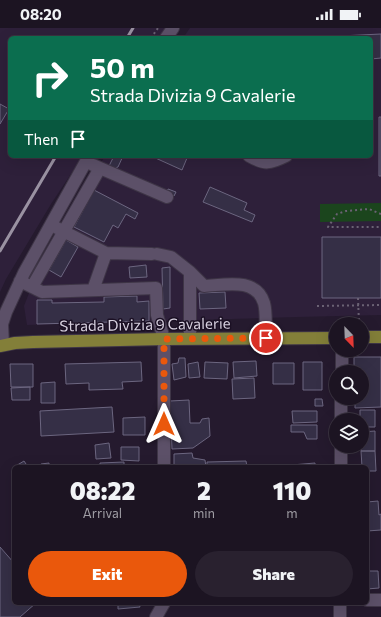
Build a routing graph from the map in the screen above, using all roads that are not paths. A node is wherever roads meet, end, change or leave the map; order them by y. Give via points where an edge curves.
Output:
1 (253, 158) edge
2 (282, 158) edge
3 (88, 159) edge
4 (100, 168) junction
5 (167, 197) dead end
6 (51, 224) junction
7 (64, 231) junction
8 (106, 252) junction
9 (190, 272) junction
10 (20, 281) junction
11 (32, 287) junction
12 (93, 290) junction
13 (369, 337) edge
14 (381, 337) edge
15 (190, 338) junction
16 (266, 338) junction
17 (329, 338) edge
18 (164, 339) junction
19 (2, 346) edge
20 (341, 453) edge
21 (164, 465) edge
22 (341, 465) edge
23 (369, 600) edge
24 (381, 600) edge
25 (163, 605) edge
26 (340, 605) edge
27 (156, 617) edge
28 (340, 617) edge

1 - 2 street via 274,162
3 - 4 street
3 - 6 street
4 - 5 street
4 - 7 street
6 - 7 street
6 - 10 street
7 - 8 street
7 - 11 street
8 - 9 street via 171,257
8 - 12 street
9 - 15 street
9 - 16 street via 204,286 243,284 261,295
10 - 11 street
10 - 19 street via 2,324
11 - 12 street via 42,292
12 - 18 street via 156,288 157,315
13 - 14 main road
15 - 16 main road, Strada Divizia 9 Cavalerie
15 - 18 main road, Strada Divizia 9 Cavalerie
16 - 17 main road, Strada Divizia 9 Cavalerie
18 - 19 main road, Strada Divizia 9 Cavalerie via 33,342
18 - 21 street
20 - 22 street
23 - 24 street
25 - 27 street
26 - 28 street

